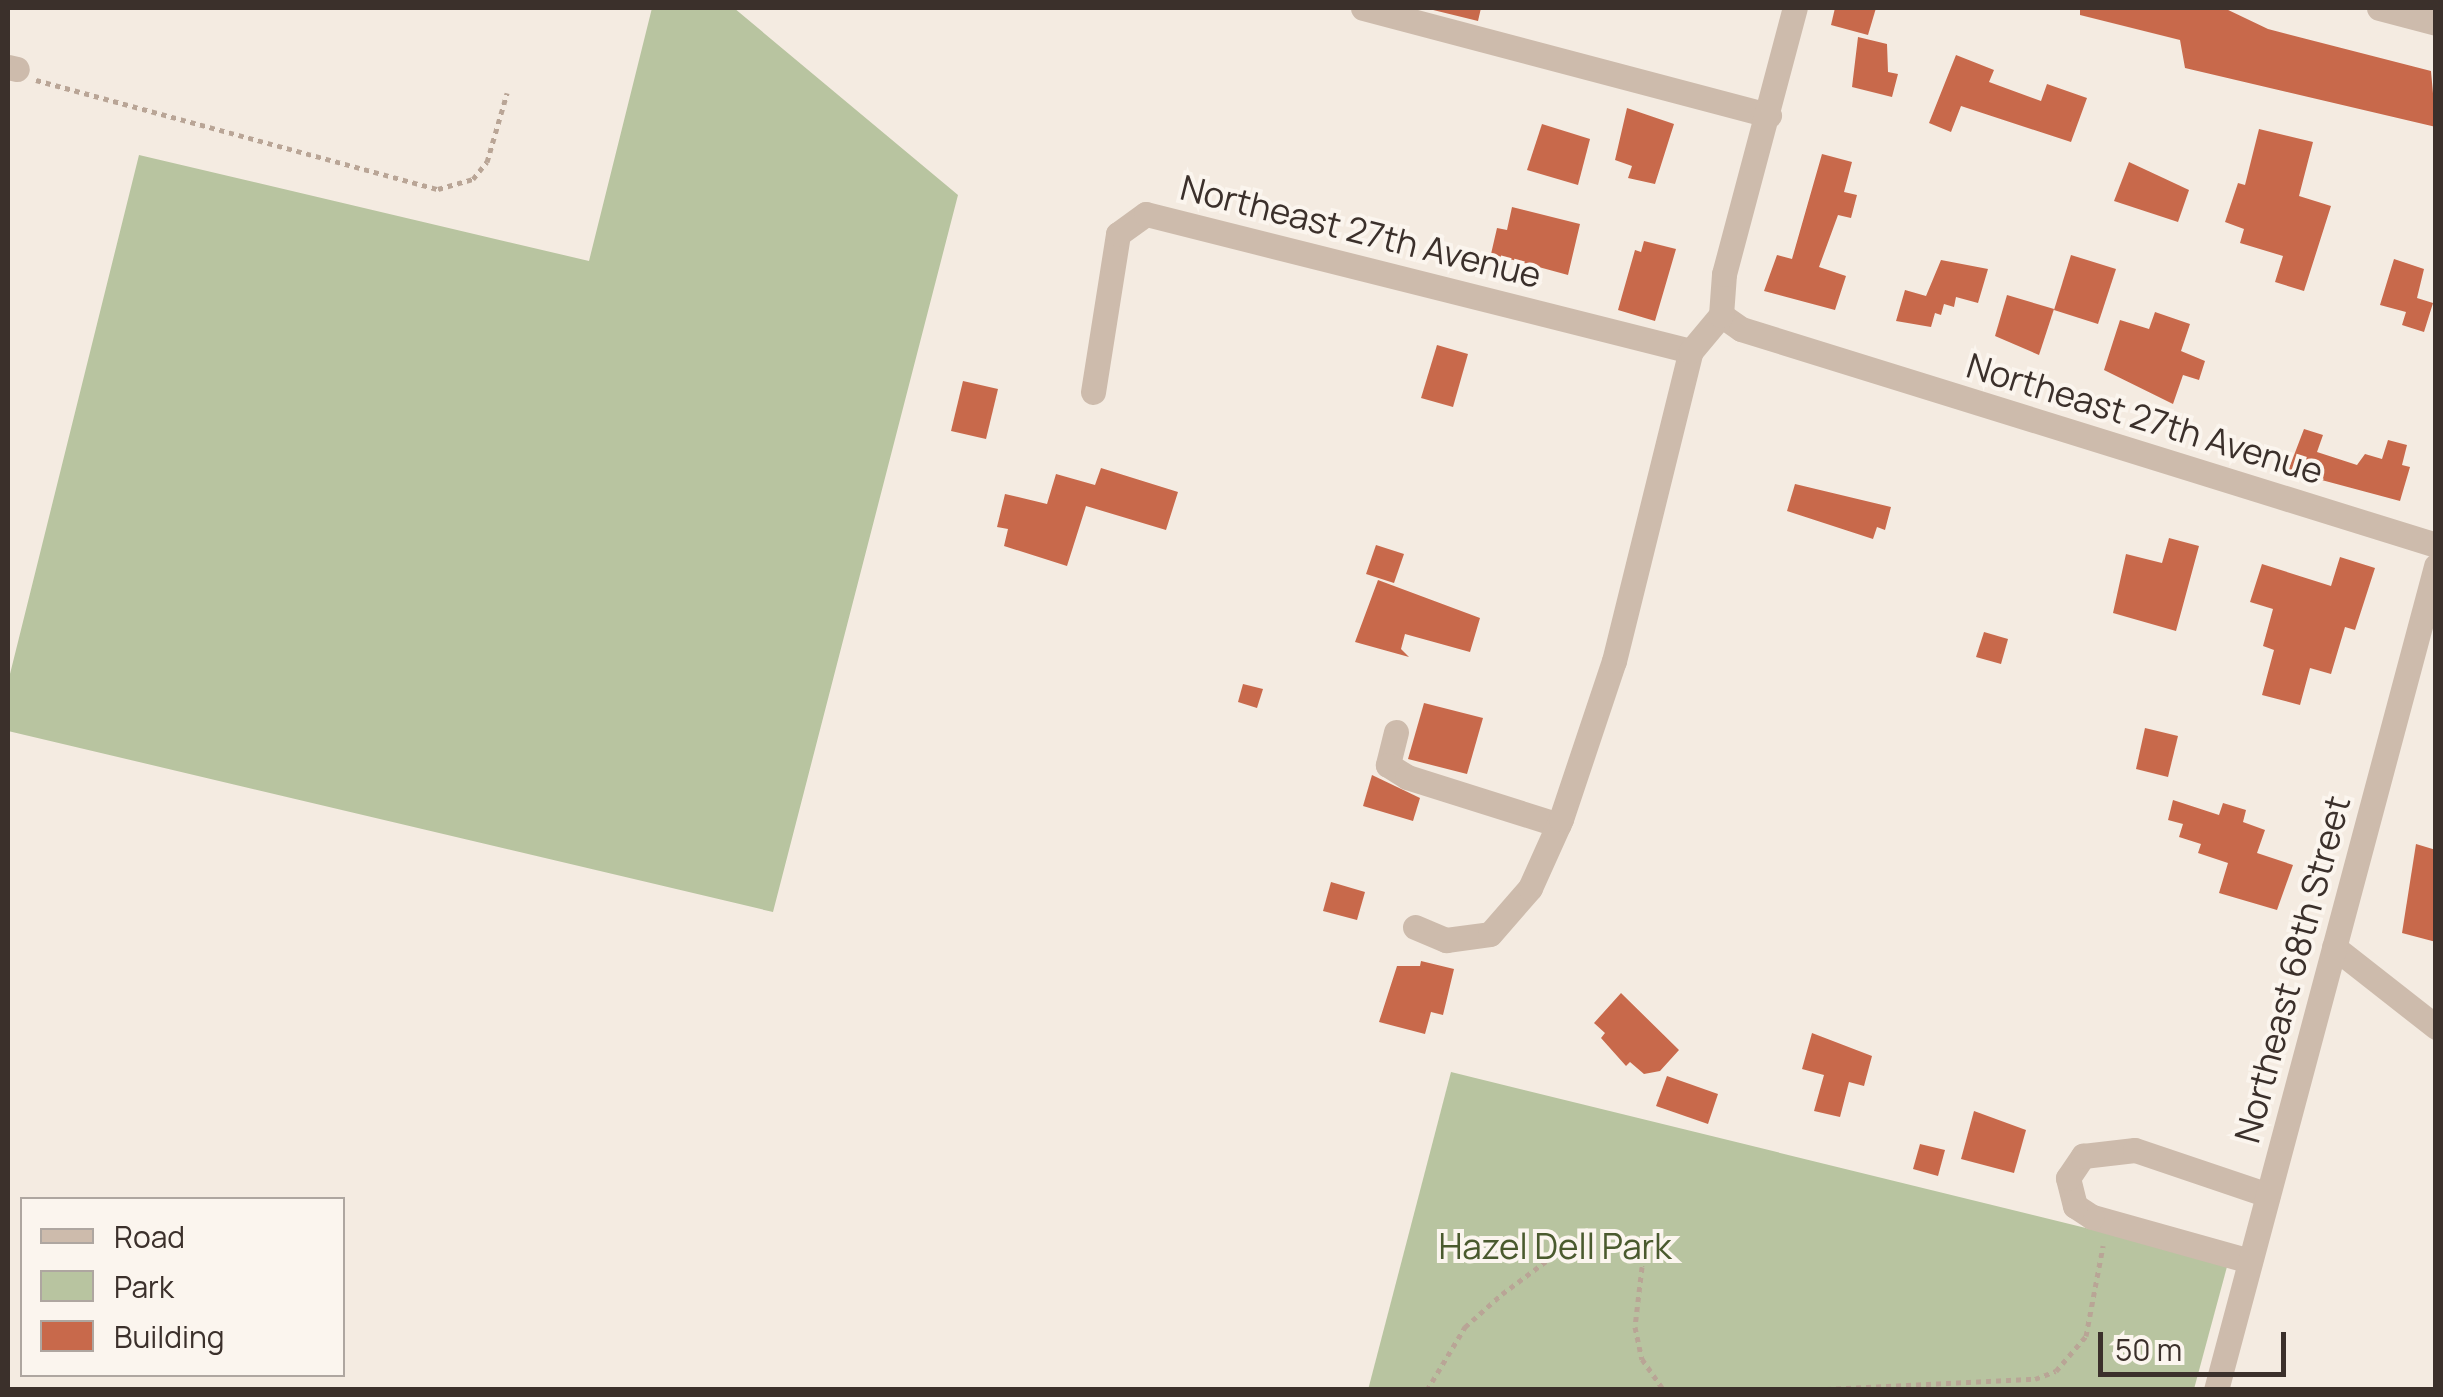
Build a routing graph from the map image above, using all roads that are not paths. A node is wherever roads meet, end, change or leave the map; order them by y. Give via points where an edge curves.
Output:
1 (1364, 8) edge
2 (1795, 8) edge
3 (2379, 8) edge
4 (2436, 23) edge
5 (1769, 115) junction
6 (1721, 316) junction
7 (1691, 351) junction
8 (1093, 392) dead end
9 (2436, 545) edge
10 (2436, 566) edge
11 (1396, 732) dead end
12 (1559, 825) junction
13 (1414, 927) dead end
14 (2334, 947) junction
15 (2436, 1027) edge
16 (2268, 1195) junction
17 (2250, 1260) junction
18 (2216, 1390) edge

1 - 5 street
2 - 5 street
3 - 4 street
5 - 6 street via 1724,274
6 - 7 street
6 - 9 street, Northeast 27th Avenue via 1740,329
7 - 8 street, Northeast 27th Avenue via 1146,214 1118,234
7 - 12 street via 1614,660
10 - 14 street, Northeast 68th Street
11 - 12 street via 1388,765 1407,777
12 - 13 street via 1530,888 1490,934 1446,940
14 - 15 street
14 - 16 street, Northeast 68th Street
16 - 17 street, Northeast 68th Street
16 - 17 street via 2145,1152 2083,1156 2066,1185 2075,1206 2108,1224
17 - 18 street, Northeast 68th Street

